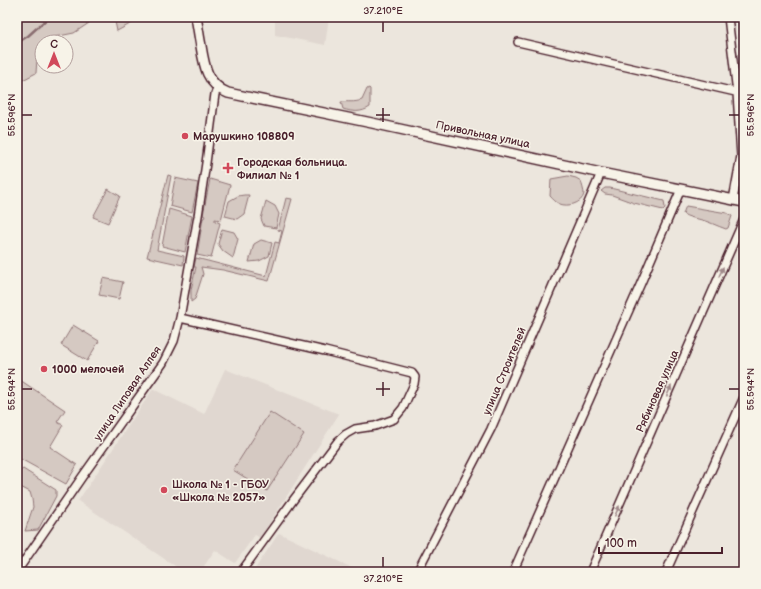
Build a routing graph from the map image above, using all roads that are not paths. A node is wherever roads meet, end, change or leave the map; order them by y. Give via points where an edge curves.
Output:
1 (196, 17) edge
2 (728, 17) edge
3 (518, 42) dead end
4 (218, 87) junction
5 (741, 94) edge
6 (601, 173) junction
7 (681, 189) junction
8 (733, 200) junction
9 (744, 202) edge
10 (744, 219) edge
11 (180, 318) junction
12 (744, 397) edge
13 (19, 571) edge
14 (241, 572) edge
15 (417, 572) edge
16 (513, 572) edge
17 (590, 572) edge
18 (666, 572) edge

1 - 4 street via 206,67 211,80
2 - 5 street
3 - 5 street
4 - 6 street, Привольная улица via 228,93
4 - 11 street, улица Липовая Аллея
5 - 8 street via 741,156
6 - 7 street, Привольная улица
6 - 15 street, улица Строителей via 491,429
7 - 8 street, Привольная улица
7 - 16 street
8 - 9 street, Привольная улица
17 -> 10 street, Рябиновая улица
11 - 13 street, улица Липовая Аллея via 174,340 163,363
11 - 14 street via 339,354 412,373 415,377 403,408 394,419 376,426 355,429 338,441
12 - 18 street

